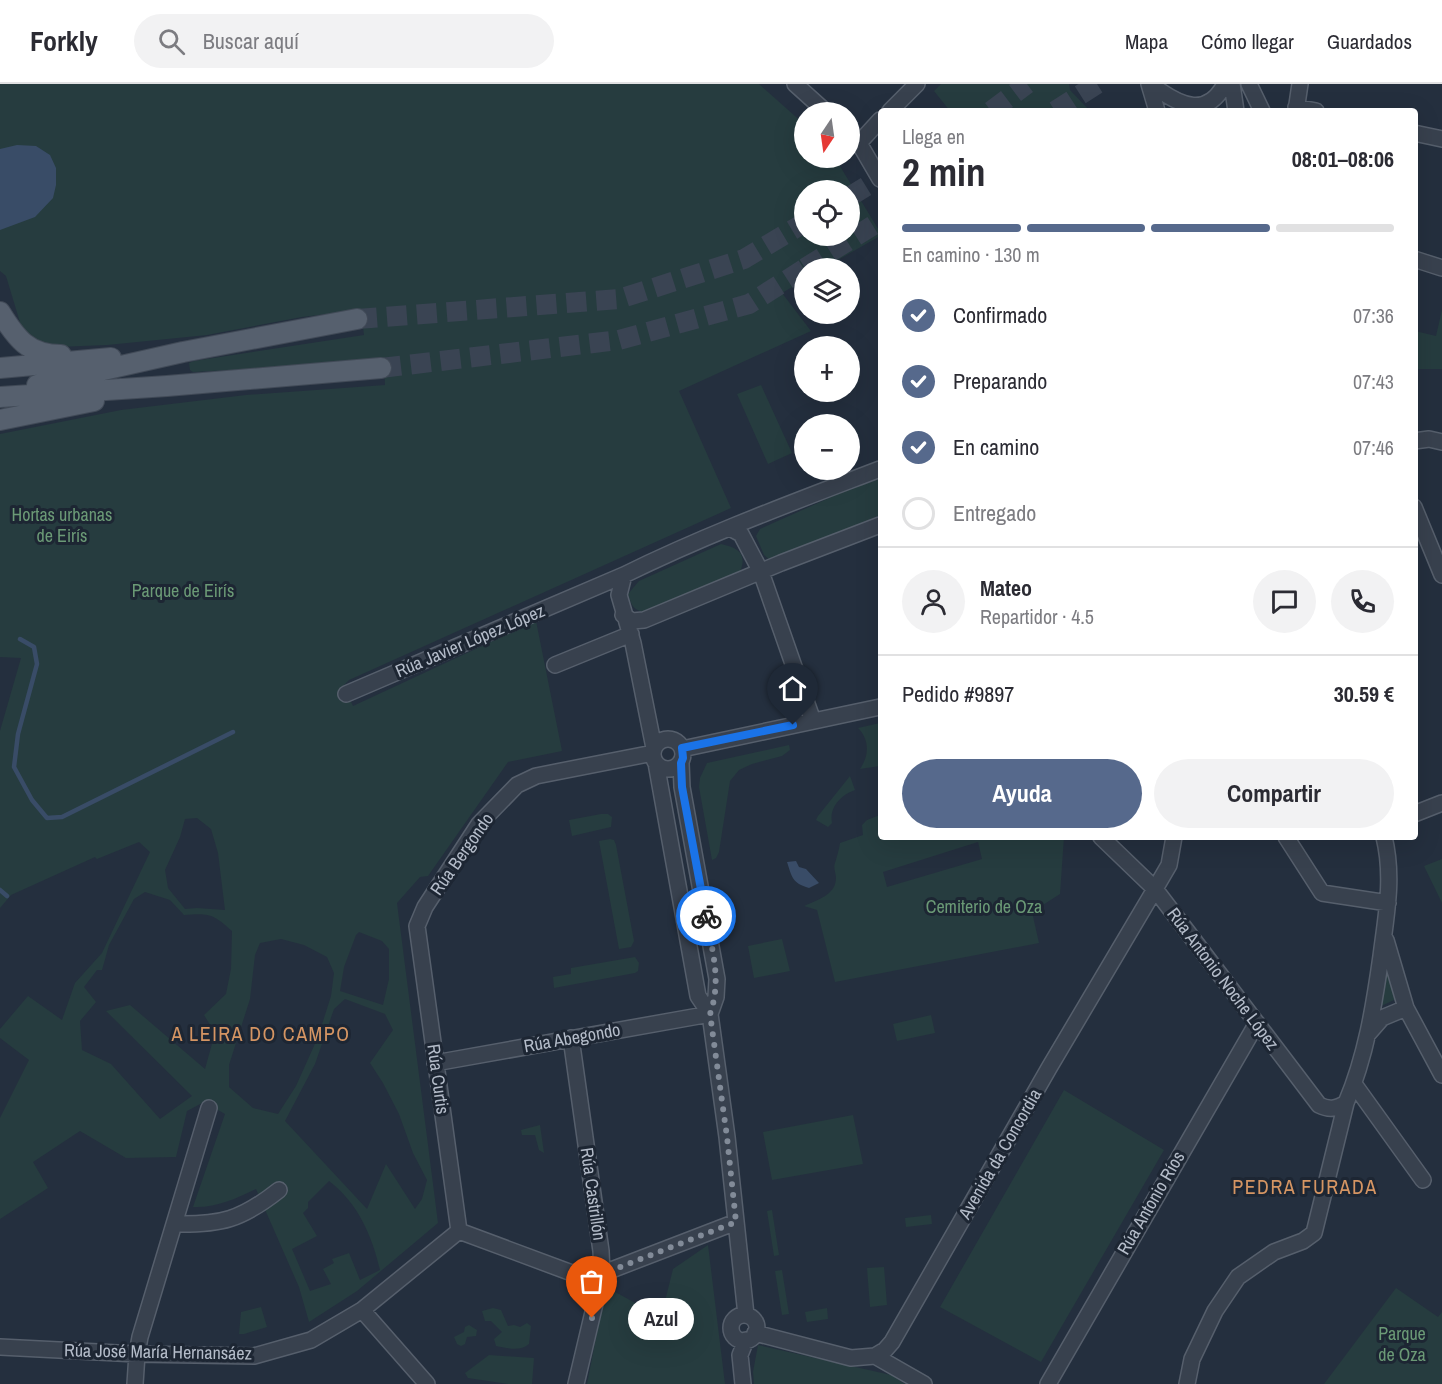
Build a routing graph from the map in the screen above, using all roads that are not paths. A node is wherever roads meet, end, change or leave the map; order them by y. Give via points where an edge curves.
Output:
1 (795, 84) edge
2 (918, 84) edge
3 (1225, 84) edge
4 (1232, 84) edge
5 (1249, 84) edge
6 (1300, 84) edge
7 (1153, 85) edge
8 (815, 102) edge
9 (893, 108) edge
10 (1157, 108) edge
11 (1173, 108) edge
12 (1236, 108) edge
13 (1261, 108) edge
14 (1296, 108) edge
15 (878, 121) edge
16 (860, 134) edge
17 (1418, 134) edge
18 (1442, 139) edge
19 (860, 147) edge
20 (878, 176) edge
21 (1418, 260) edge
22 (1442, 268) edge
23 (0, 312) edge
24 (357, 319) tunnel mouth
25 (183, 352) junction
26 (126, 356) junction
27 (381, 368) tunnel mouth
28 (0, 369) edge
29 (167, 386) junction
30 (0, 395) edge
31 (0, 420) edge
32 (1418, 440) edge
33 (1442, 442) edge
34 (878, 470) edge
35 (1418, 517) edge
36 (878, 526) edge
37 (730, 528) junction
38 (761, 572) junction
39 (624, 575) junction
40 (1442, 575) edge
41 (595, 588) junction
42 (619, 595) junction
43 (623, 615) junction
44 (630, 634) junction
45 (555, 665) dead end
46 (346, 694) dead end
47 (878, 707) edge
48 (813, 721) junction
49 (654, 755) junction
50 (681, 756) junction
51 (1442, 803) edge
52 (1418, 812) edge
53 (1104, 840) edge
54 (1173, 840) edge
55 (1288, 840) edge
56 (1385, 840) edge
57 (1155, 889) junction
58 (1388, 903) junction
59 (417, 926) joint
60 (1384, 934) junction
61 (1407, 1008) junction
62 (710, 1014) junction
63 (1257, 1023) junction
64 (1368, 1035) junction
65 (571, 1038) junction
66 (435, 1063) junction
67 (1442, 1076) edge
68 (1354, 1084) junction
69 (1346, 1103) junction
70 (208, 1108) dead end
71 (1423, 1180) dead end
72 (279, 1190) dead end
73 (736, 1222) junction
74 (174, 1224) junction
75 (459, 1232) junction
76 (602, 1274) junction
77 (362, 1311) junction
78 (746, 1315) junction
79 (750, 1337) junction
80 (0, 1347) edge
81 (136, 1354) junction
82 (875, 1356) junction
83 (135, 1384) edge
84 (427, 1384) edge
85 (576, 1384) edge
86 (743, 1384) edge
87 (924, 1384) edge
88 (1048, 1384) edge
89 (1187, 1384) edge

1 - 8 street
2 - 9 street
3 - 7 street via 1209,104 1199,106 1177,101
4 - 12 street
5 - 13 street
6 - 14 street
7 - 10 street
7 - 11 street
15 - 16 street
17 - 18 street
19 - 20 street
21 - 22 street
23 - 26 main road via 21,342 49,355
24 - 25 main road
25 - 26 main road
25 - 30 main road
26 - 28 main road
27 - 29 main road
29 - 30 main road
29 - 31 main road
32 - 33 street
34 - 37 street, Rúa Javier López López
35 - 40 street
36 - 38 street
37 - 38 street via 741,534
37 - 39 street, Rúa Javier López López
38 - 43 street via 644,620 633,621
38 - 48 street
39 - 41 street, Rúa Javier López López
39 - 42 street
41 - 42 street
41 - 46 street, Rúa Javier López López
42 - 43 street
43 - 44 street
44 - 45 street
44 - 49 street
47 - 48 street
48 - 50 street
49 - 50 street via 660,767 669,769
49 - 50 street via 666,739 676,741
49 - 59 street, Rúa Bergondo via 537,776 517,785 479,824 425,907
49 - 62 street via 698,996
50 - 62 street via 682,787 717,979
51 - 52 street
53 - 57 street, Rúa Antonio Noche López
54 - 57 street, Avenida da Concordia via 1168,865
55 - 58 street via 1322,893
56 - 58 street via 1389,858
57 - 63 street, Rúa Antonio Noche López
57 - 82 street, Avenida da Concordia via 892,1342
58 - 60 street
59 - 66 street, Rúa Curtis
60 - 61 street
60 - 64 street
61 - 64 street via 1382,1018
61 - 67 street
62 - 65 street, Rúa Abegondo
62 - 73 street
63 - 69 street, Rúa Antonio Noche López via 1319,1105 1328,1109
63 - 88 street, Rúa Antonio Ríos
64 - 68 street
65 - 66 street, Rúa Abegondo
65 - 76 street, Rúa Castrillón
66 - 75 street, Rúa Curtis
68 - 69 street
68 - 71 street
69 - 89 street via 1314,1233 1274,1252 1238,1276 1215,1311 1192,1359
70 - 74 street
72 - 74 street via 230,1220
73 - 76 street
73 - 78 street
74 - 81 street
75 - 76 street via 588,1279
75 - 77 street, Rúa José María Hernansáez
76 - 85 street, Rúa Castrillón
77 - 81 street, Rúa José María Hernansáez via 311,1340 254,1356
77 - 84 street
78 - 79 street via 755,1321
78 - 79 street via 736,1318 731,1329 734,1336
79 - 82 street via 851,1358
79 - 86 street via 740,1355
80 - 81 street, Rúa José María Hernansáez
81 - 83 street
82 - 87 street

